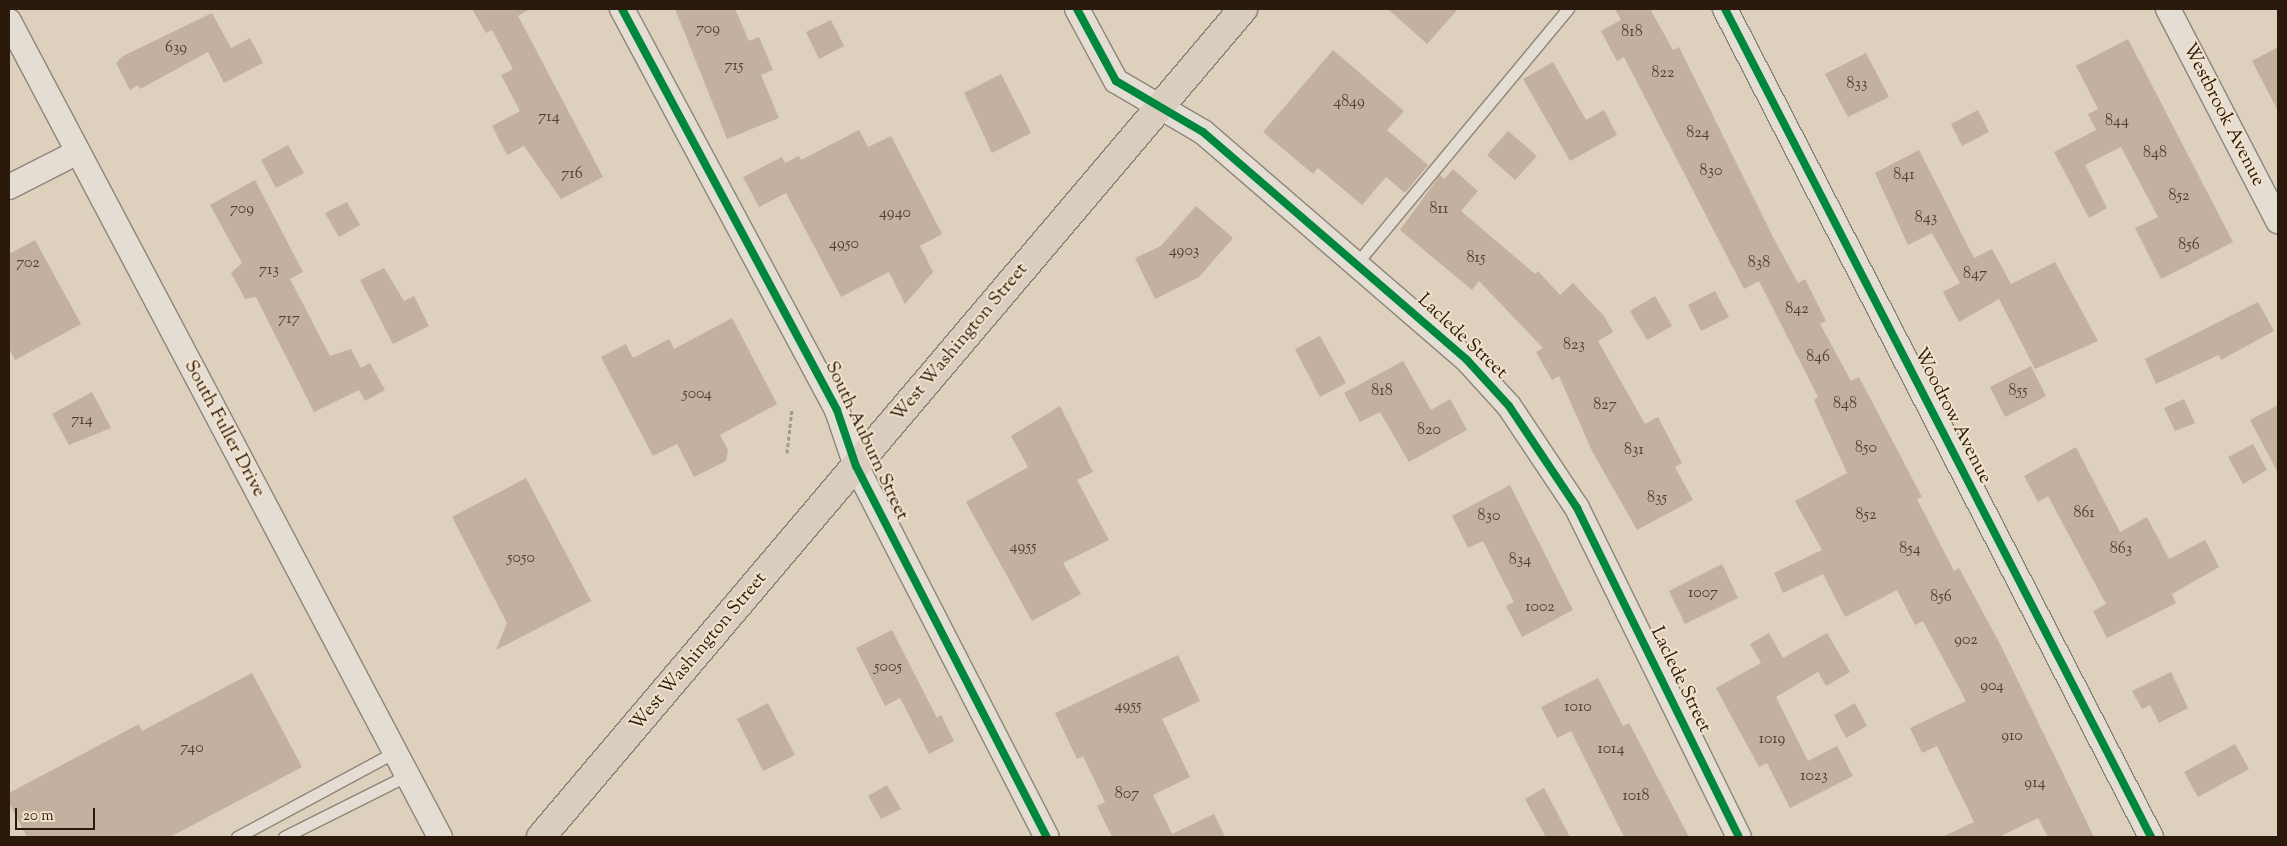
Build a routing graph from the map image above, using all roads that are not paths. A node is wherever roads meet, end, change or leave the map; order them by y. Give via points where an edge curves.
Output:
1 (622, 9) edge
2 (1077, 9) edge
3 (1243, 9) edge
4 (1568, 9) edge
5 (1725, 9) edge
6 (2168, 9) edge
7 (9, 21) edge
8 (1161, 107) junction
9 (78, 152) junction
10 (9, 187) edge
11 (2278, 221) edge
12 (1356, 264) junction
13 (856, 466) junction
14 (395, 752) junction
15 (408, 775) junction
16 (238, 837) edge
17 (284, 837) edge
18 (440, 837) edge
19 (541, 837) edge
20 (1047, 837) edge
21 (1740, 837) edge
22 (2151, 837) edge

1 - 13 street, South Auburn Street via 837,410
2 - 8 street, Laclede Street via 1112,77
3 - 8 main road, West Washington Street
4 - 12 lane
5 - 22 street, Woodrow Avenue
6 - 11 street, Westbrook Avenue
7 - 9 street, South Fuller Drive
8 - 12 street, Laclede Street via 1203,132
8 - 13 main road, West Washington Street
9 - 10 street
9 - 14 street, South Fuller Drive
12 - 21 street, Laclede Street via 1467,360 1546,454 1577,508
13 - 19 main road, West Washington Street
13 - 20 street, South Auburn Street
14 - 15 street, South Fuller Drive
14 - 16 lane
15 - 17 lane
15 - 18 street, South Fuller Drive

